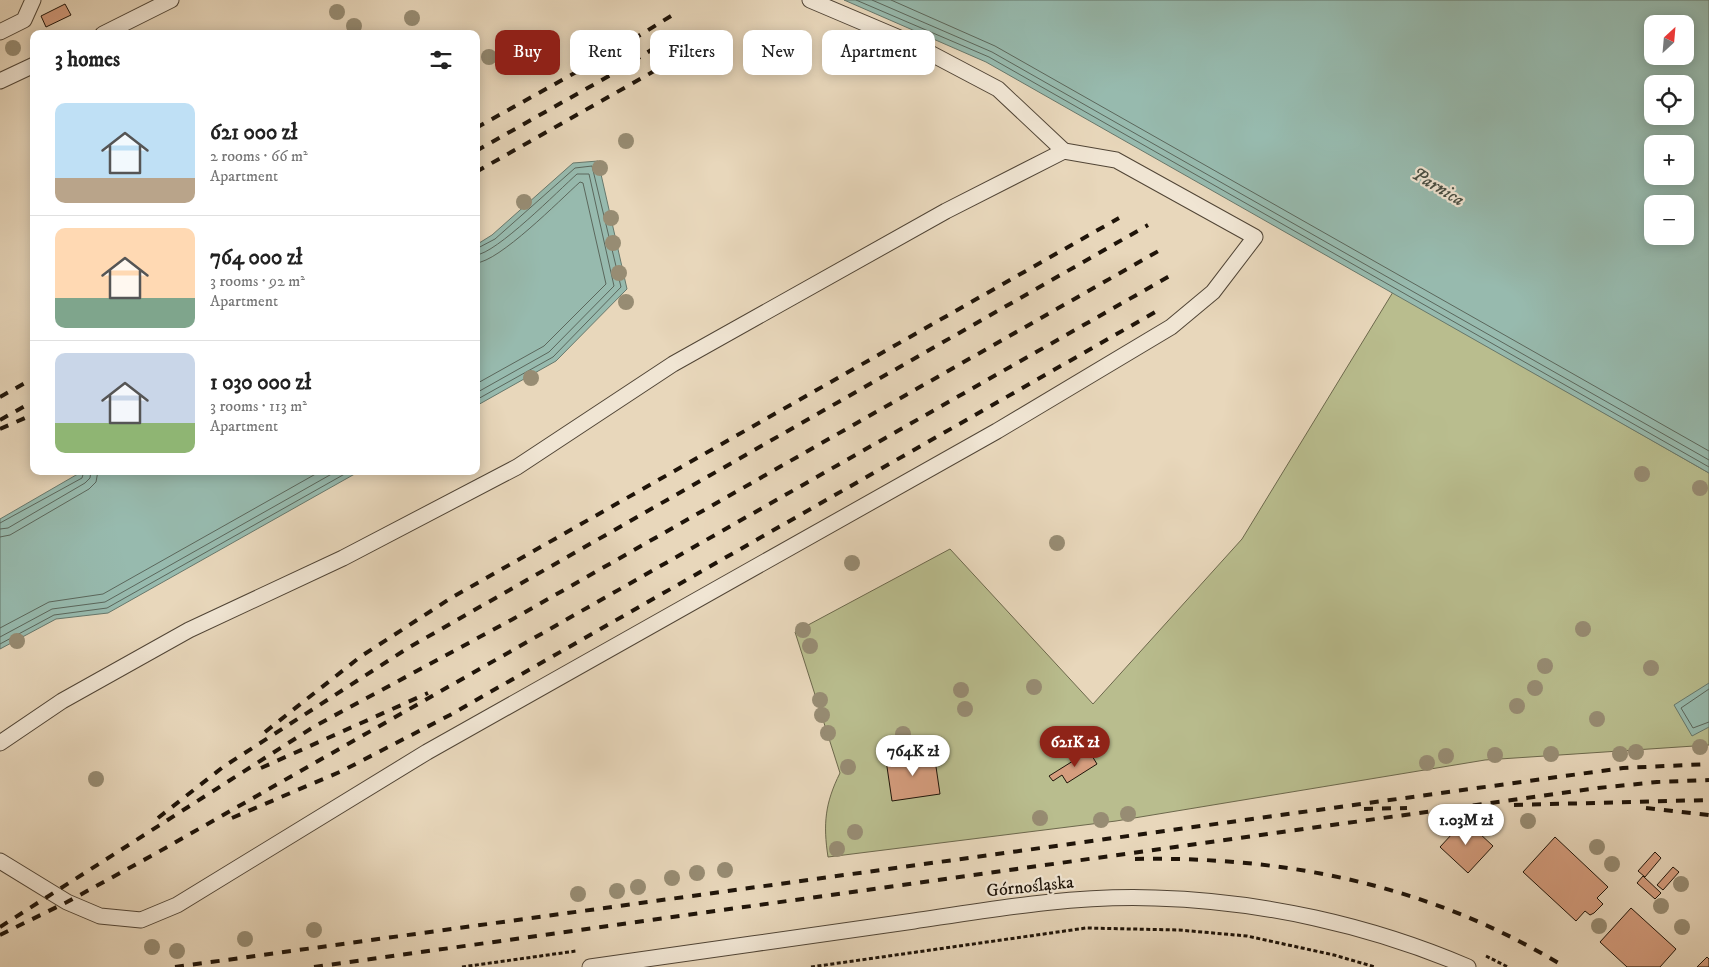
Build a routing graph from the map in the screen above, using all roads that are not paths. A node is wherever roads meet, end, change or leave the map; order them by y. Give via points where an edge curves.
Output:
1 (33, 0) edge
2 (171, 0) edge
3 (810, 0) edge
4 (111, 30) edge
5 (0, 32) edge
6 (30, 68) edge
7 (0, 81) edge
8 (1064, 151) junction
9 (0, 743) edge
10 (0, 861) edge
11 (590, 967) edge
12 (1468, 967) edge

1 - 5 lane via 24,20
2 - 4 lane
3 - 8 lane via 909,42 998,89
6 - 7 lane
8 - 9 lane via 946,210 674,364 517,467 343,558 189,630 62,701
8 - 10 lane via 1116,160 1255,238 1214,292 1171,327 997,432 427,752 177,905 141,920 100,916 67,902
11 - 12 lane, Górnośląska via 1051,901 1154,898 1255,907 1344,924

